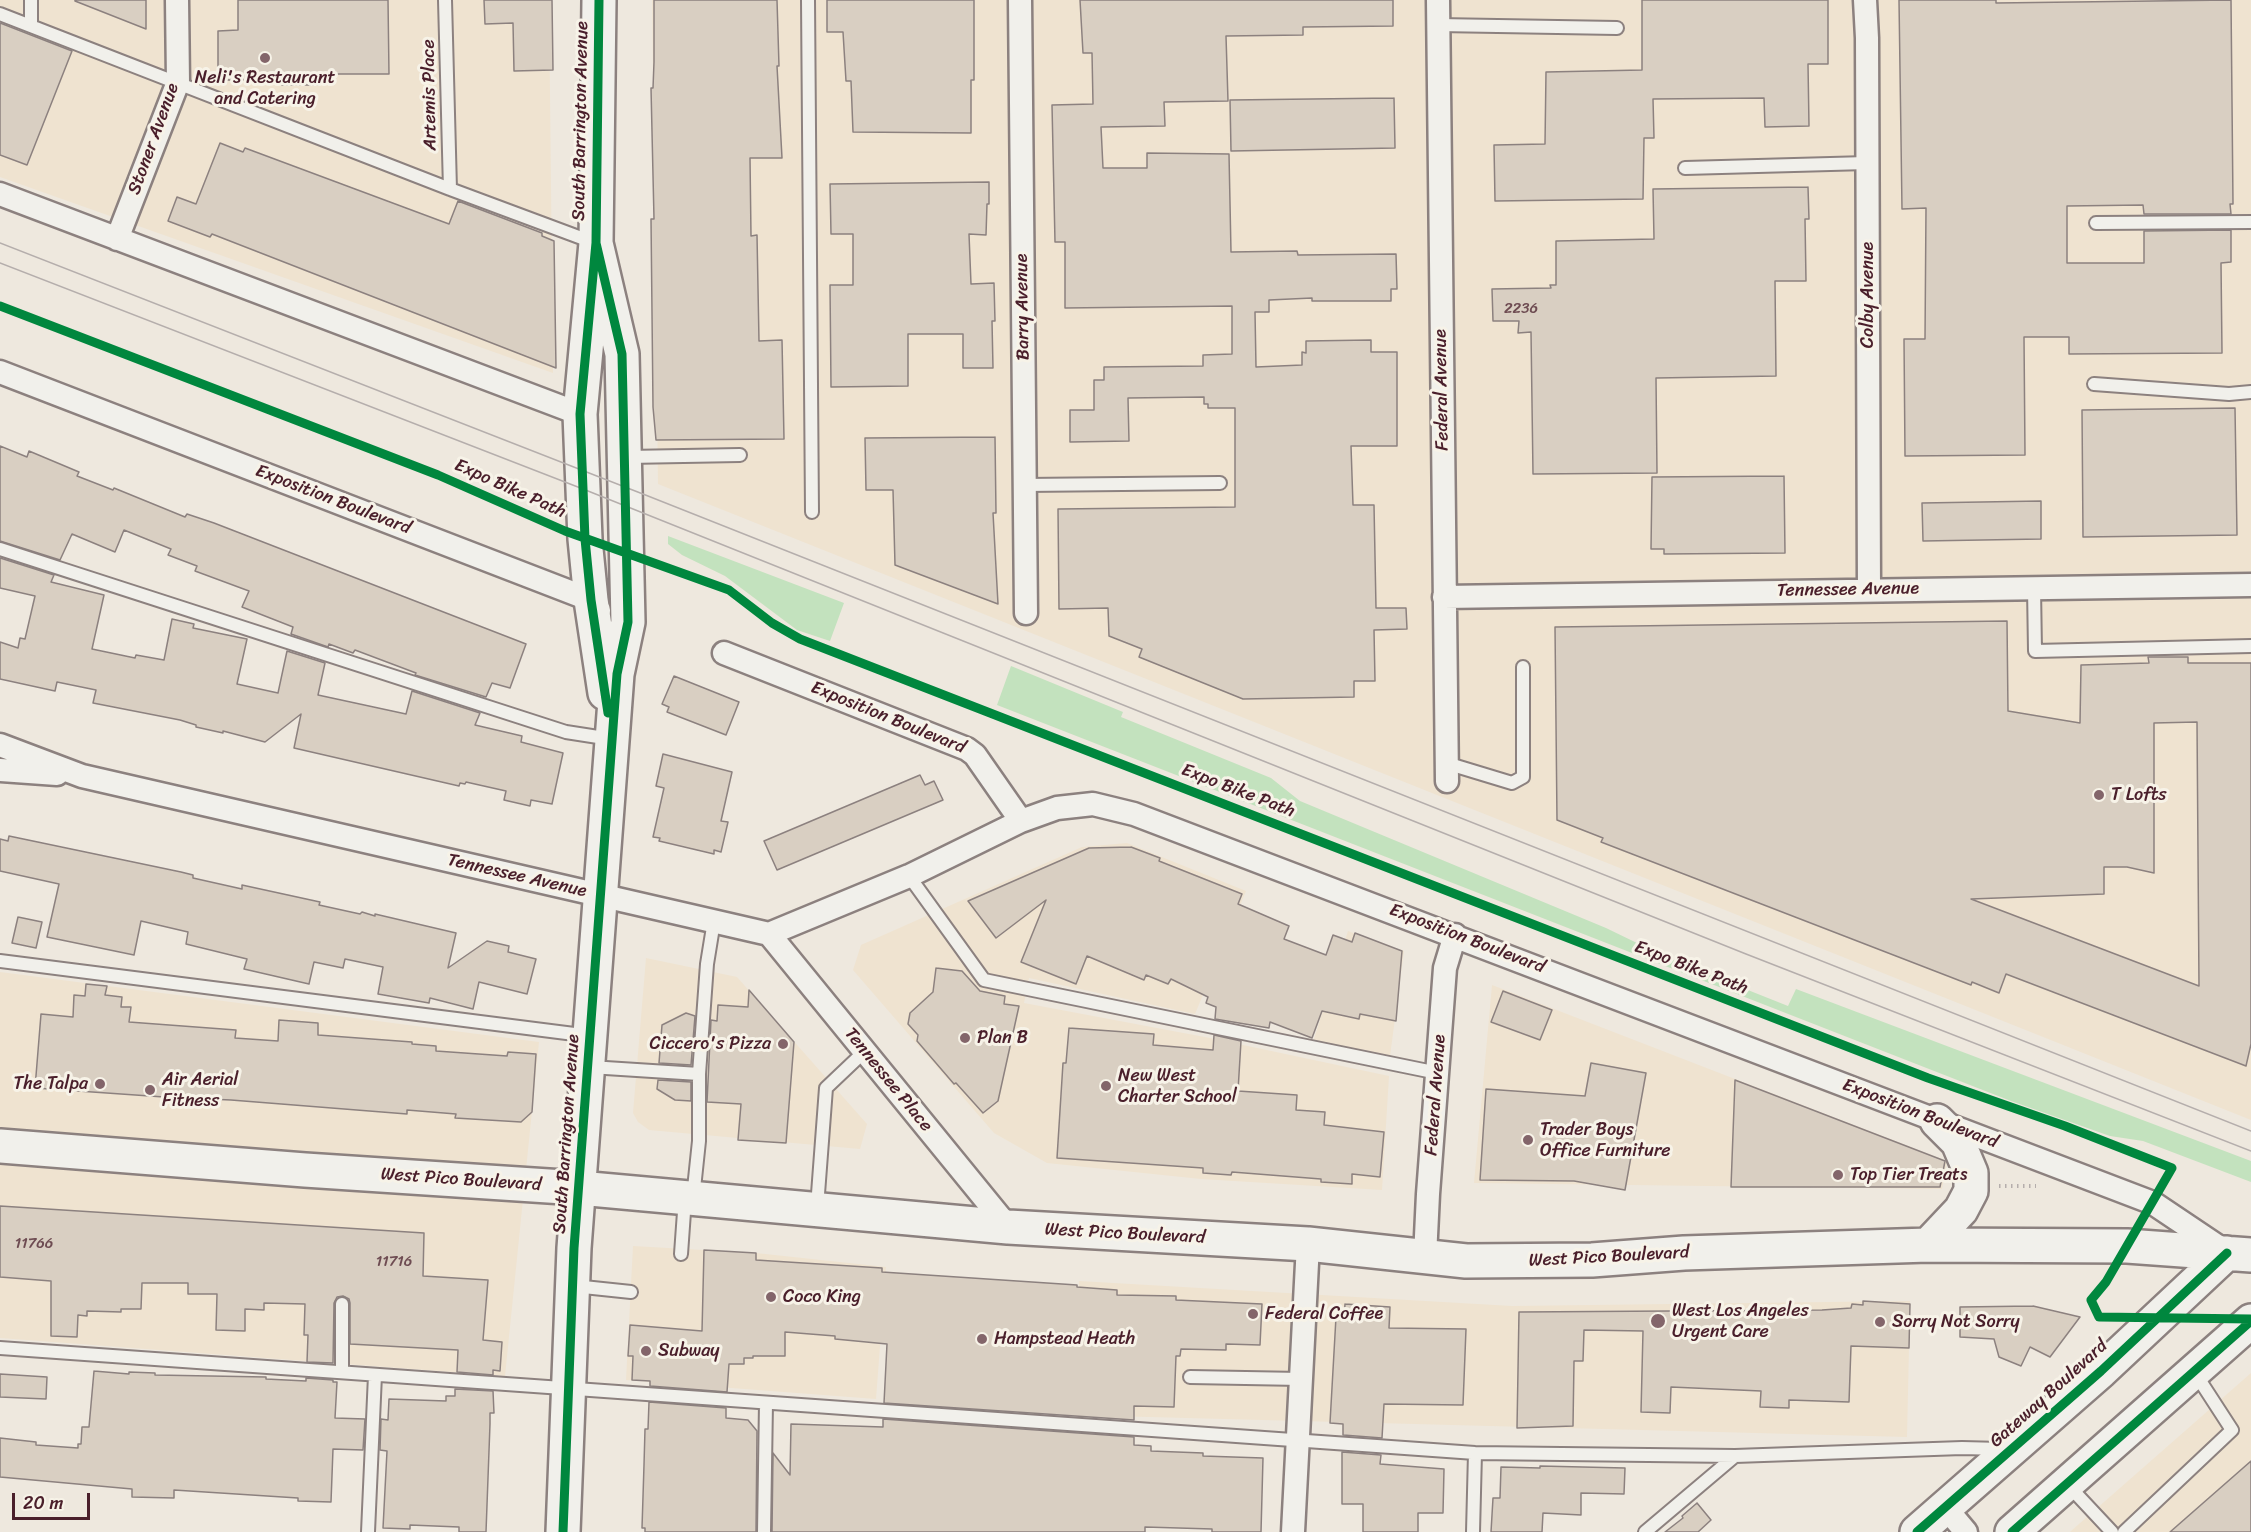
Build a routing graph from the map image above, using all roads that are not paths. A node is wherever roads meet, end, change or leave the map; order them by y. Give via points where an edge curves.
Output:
1 (31, 0) edge
2 (177, 0) edge
3 (445, 0) edge
4 (599, 0) edge
5 (808, 0) edge
6 (1020, 0) edge
7 (1438, 0) edge
8 (1865, 0) edge
9 (0, 14) edge
10 (1438, 25) junction
11 (31, 26) junction
12 (1617, 28) dead end
13 (178, 82) junction
14 (1867, 163) junction
15 (1685, 168) dead end
16 (450, 189) junction
17 (0, 194) edge
18 (2251, 222) edge
19 (2096, 223) dead end
20 (117, 239) junction
21 (596, 243) junction
22 (622, 354) junction
23 (0, 372) edge
24 (2094, 384) dead end
25 (2251, 392) edge
26 (580, 414) junction
27 (740, 455) dead end
28 (625, 457) junction
29 (1220, 483) dead end
30 (1025, 485) junction
31 (812, 512) dead end
32 (0, 549) edge
33 (2251, 585) edge
34 (2034, 588) junction
35 (1869, 590) junction
36 (1444, 597) junction
37 (591, 600) junction
38 (1026, 613) dead end
39 (2251, 646) edge
40 (724, 653) dead end
41 (1524, 667) dead end
42 (617, 674) junction
43 (613, 739) junction
44 (0, 745) edge
45 (0, 770) edge
46 (1447, 772) joint
47 (82, 776) junction
48 (1021, 821) junction
49 (909, 876) junction
50 (600, 895) junction
51 (714, 921) junction
52 (769, 934) junction
53 (1455, 935) junction
54 (0, 961) edge
55 (865, 1051) junction
56 (590, 1052) junction
57 (1438, 1073) junction
58 (699, 1074) junction
59 (1937, 1121) junction
60 (0, 1146) edge
61 (579, 1188) junction
62 (689, 1198) junction
63 (817, 1210) junction
64 (1008, 1227) junction
65 (1308, 1244) junction
66 (1929, 1245) junction
67 (681, 1254) dead end
68 (2239, 1254) edge
69 (1425, 1257) junction
70 (572, 1286) junction
71 (631, 1292) dead end
72 (342, 1304) dead end
73 (2251, 1322) edge
74 (0, 1348) edge
75 (342, 1372) junction
76 (2194, 1372) junction
77 (375, 1375) junction
78 (1190, 1377) dead end
79 (1301, 1379) junction
80 (567, 1389) junction
81 (766, 1403) junction
82 (1298, 1441) junction
83 (2013, 1449) junction
84 (1475, 1453) junction
85 (1735, 1456) junction
86 (2067, 1484) junction
87 (1945, 1507) junction
88 (368, 1532) edge
89 (563, 1532) edge
90 (764, 1532) edge
91 (1293, 1532) edge
92 (1473, 1532) edge
93 (1645, 1532) edge
94 (1917, 1532) edge
95 (1966, 1532) edge
96 (2012, 1532) edge
97 (2112, 1532) edge
98 (2124, 1532) edge

1 - 11 lane
2 - 13 street, Stoner Avenue
3 - 16 lane, Artemis Place
4 - 21 main road, South Barrington Avenue
5 - 31 lane
6 - 30 street, Barry Avenue
7 - 10 street, Federal Avenue
8 - 14 street, Colby Avenue
9 - 11 lane
10 - 12 lane
10 - 36 street, Federal Avenue
11 - 13 lane
13 - 16 lane
13 - 20 street, Stoner Avenue
14 - 15 lane
14 - 35 street, Colby Avenue
16 - 21 lane
17 - 20 street
18 - 19 lane
20 - 26 street
21 - 22 main road, South Barrington Avenue
21 - 26 main road, South Barrington Avenue
22 - 26 main road via 601,398
22 - 28 main road, South Barrington Avenue
23 - 37 street, Exposition Boulevard
24 - 25 lane via 2229,394
26 - 37 main road, South Barrington Avenue
27 - 28 lane
28 - 42 main road, South Barrington Avenue via 628,622
29 - 30 lane
30 - 38 street, Barry Avenue
32 - 43 lane via 566,732
33 - 34 street, Tennessee Avenue
34 - 35 street, Tennessee Avenue
34 - 39 lane via 2035,651
35 - 36 street, Tennessee Avenue
36 - 46 street, Federal Avenue
37 - 42 street via 605,618
37 - 43 main road, South Barrington Avenue
40 - 48 street, Exposition Boulevard via 967,749
41 - 46 lane via 1523,777 1512,783
42 - 43 main road, South Barrington Avenue
43 - 50 main road, South Barrington Avenue
44 - 47 street, Tennessee Avenue
45 - 47 street
47 - 50 street, Tennessee Avenue
48 - 49 street
48 - 53 street, Exposition Boulevard via 1057,808 1093,804 1134,814
49 - 52 street
49 - 57 lane via 984,980
50 - 51 street, Tennessee Avenue
50 - 56 main road, South Barrington Avenue
51 - 52 street, Tennessee Avenue
51 - 58 lane
52 - 55 street, Tennessee Place
53 - 57 street, Federal Avenue via 1445,968
53 - 59 street, Exposition Boulevard
54 - 56 lane
55 - 63 lane via 826,1088
55 - 64 street, Tennessee Place
56 - 58 lane
56 - 61 main road, South Barrington Avenue
57 - 69 street, Federal Avenue
58 - 62 lane via 699,1142
59 - 66 main road via 1958,1142 1971,1173 1971,1191 1961,1210
59 - 68 street, Exposition Boulevard via 2153,1203
60 - 61 main road, West Pico Boulevard
61 - 62 main road, West Pico Boulevard
61 - 70 main road, South Barrington Avenue
62 - 63 main road, West Pico Boulevard
62 - 67 lane
63 - 64 main road, West Pico Boulevard
64 - 65 main road, West Pico Boulevard
65 - 69 main road, West Pico Boulevard
65 - 79 street
66 - 68 main road, West Pico Boulevard via 2127,1246
66 - 69 main road, West Pico Boulevard via 1592,1260 1466,1261
68 - 83 main road, Gateway Boulevard
70 - 71 lane
70 - 80 main road, South Barrington Avenue
72 - 75 lane
73 - 76 main road
74 - 75 lane
75 - 77 lane
76 - 86 main road
76 - 98 lane via 2232,1430
77 - 80 lane
77 - 88 lane
78 - 79 lane
79 - 82 street
80 - 81 lane
80 - 89 main road, South Barrington Avenue
81 - 82 lane
81 - 90 lane
82 - 84 lane
82 - 91 street
83 - 85 lane
83 - 87 main road, Gateway Boulevard
84 - 85 lane
84 - 92 lane
85 - 93 lane
86 - 96 main road
86 - 97 lane
87 - 94 main road, Gateway Boulevard
87 - 95 street

